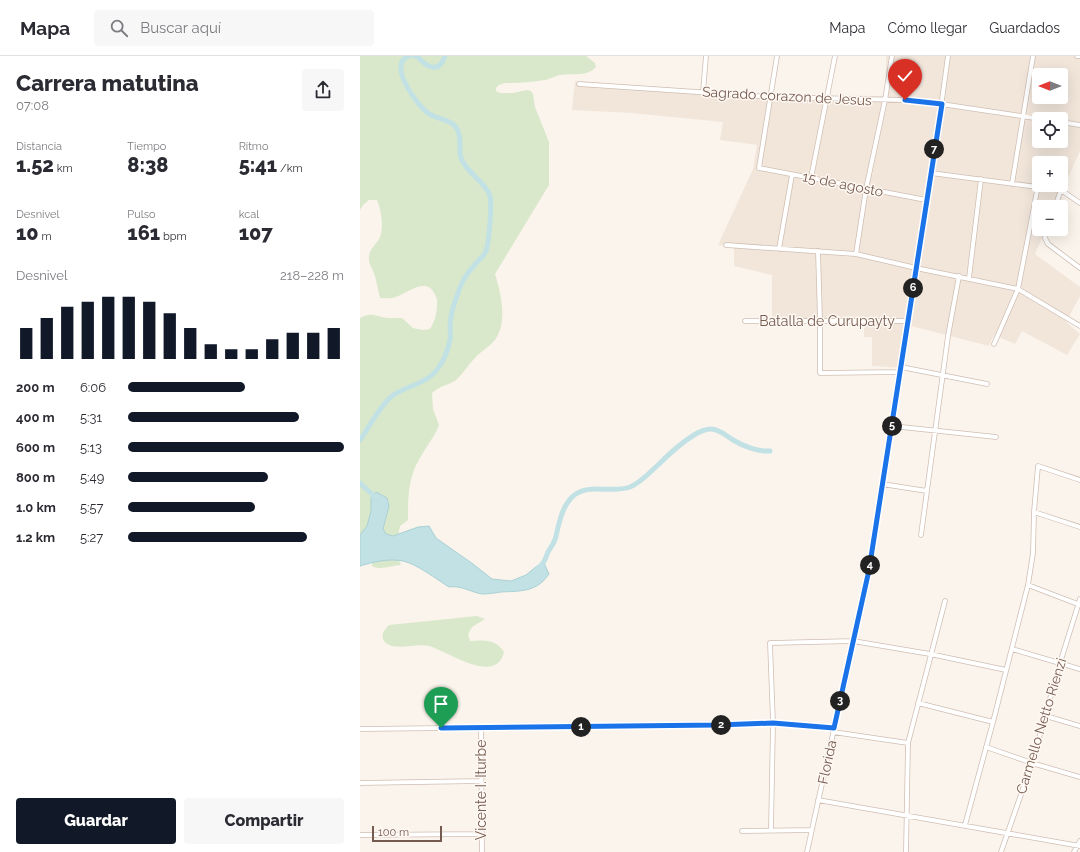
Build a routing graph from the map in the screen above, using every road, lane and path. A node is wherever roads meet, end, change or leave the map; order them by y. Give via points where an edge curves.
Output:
1 (706, 56) edge
2 (777, 56) edge
3 (835, 56) edge
4 (892, 56) edge
5 (948, 56) edge
6 (1033, 56) edge
7 (579, 84) dead end
8 (703, 92) junction
9 (771, 97) junction
10 (827, 99) junction
11 (885, 100) junction
12 (942, 104) junction
13 (1023, 116) junction
14 (1032, 118) edge
15 (1068, 123) edge
16 (1080, 125) edge
17 (931, 173) junction
18 (792, 175) junction
19 (811, 178) junction
20 (981, 179) junction
21 (1012, 184) junction
22 (1032, 186) edge
23 (866, 189) junction
24 (1037, 192) edge
25 (1064, 192) edge
26 (926, 200) junction
27 (1080, 203) edge
28 (1045, 236) edge
29 (726, 246) dead end
30 (778, 249) junction
31 (818, 251) junction
32 (856, 254) junction
33 (916, 268) junction
34 (1080, 268) edge
35 (959, 276) junction
36 (969, 278) junction
37 (1018, 289) junction
38 (820, 320) junction
39 (745, 321) dead end
40 (908, 321) junction
41 (1080, 326) edge
42 (994, 344) dead end
43 (901, 366) junction
44 (900, 372) junction
45 (943, 375) junction
46 (987, 384) dead end
47 (892, 426) junction
48 (936, 430) junction
49 (996, 437) dead end
50 (1080, 480) edge
51 (882, 484) junction
52 (927, 491) junction
53 (1034, 512) junction
54 (1080, 527) edge
55 (921, 535) dead end
56 (1028, 585) junction
57 (1080, 599) edge
58 (945, 601) dead end
59 (1079, 605) edge
60 (853, 641) junction
61 (1012, 649) junction
62 (930, 654) junction
63 (1060, 663) junction
64 (1080, 669) edge
65 (1006, 670) junction
66 (918, 703) junction
67 (1046, 716) junction
68 (993, 722) junction
69 (773, 723) junction
70 (1080, 726) edge
71 (481, 727) junction
72 (360, 729) edge
73 (834, 730) junction
74 (908, 743) junction
75 (986, 747) junction
76 (1032, 763) junction
77 (1080, 777) edge
78 (481, 781) junction
79 (360, 783) edge
80 (818, 800) junction
81 (906, 814) junction
82 (964, 825) junction
83 (771, 830) junction
84 (812, 830) junction
85 (742, 831) dead end
86 (1008, 833) junction
87 (481, 834) junction
88 (360, 835) edge
89 (1080, 841) edge
90 (1079, 846) edge
91 (482, 852) edge
92 (807, 852) edge
93 (906, 852) edge
94 (1001, 852) edge
95 (1074, 852) edge

1 - 8 street
2 - 9 street
3 - 10 street
4 - 11 street
5 - 12 street, Florida
6 - 13 street
7 - 8 street, Sagrado corazon de Jesus
8 - 9 street, Sagrado corazon de Jesus
9 - 10 street, Sagrado corazon de Jesus
9 - 18 street, 15 de agosto via 759,168
10 - 11 street, Sagrado corazon de Jesus
10 - 19 street
11 - 12 street, Sagrado corazon de Jesus
11 - 23 street
12 - 13 street, Sagrado corazon de Jesus
12 - 17 street, Florida
13 - 14 street, Sagrado corazon de Jesus
13 - 21 street
15 - 16 street
17 - 20 street
17 - 26 street, Florida
18 - 19 street, 15 de agosto
18 - 30 street
19 - 23 street, 15 de agosto
20 - 21 street
20 - 36 street
21 - 22 street
23 - 26 street, 15 de agosto
23 - 32 street
24 - 37 street
25 - 27 street
26 - 33 street, Florida
28 - 34 street via 1048,244
29 - 30 street
30 - 31 street
31 - 32 street
31 - 38 street
32 - 33 street
33 - 35 street
33 - 40 street, Florida
35 - 36 street
35 - 45 street
36 - 37 street
37 - 41 street
37 - 42 street
38 - 39 street, Batalla de Curupayty
38 - 40 street, Batalla de Curupayty
38 - 44 street via 820,373
40 - 43 street, Florida
43 - 44 street, Florida
43 - 45 street
44 - 47 street, Florida
45 - 46 street
45 - 48 street
47 - 48 street
47 - 51 street, Florida
48 - 49 street
48 - 52 street
50 - 53 street via 1038,466
51 - 52 street
51 - 60 street, Florida via 869,570
52 - 55 street
53 - 54 street
53 - 56 street via 1033,553
56 - 59 street
56 - 61 street
57 - 59 street, Carmello Netto Rienzi
58 - 62 street
59 - 63 street, Carmello Netto Rienzi
60 - 62 street
60 - 69 street via 770,643
60 - 73 street, Florida
61 - 63 street
61 - 65 street
62 - 65 street
62 - 66 street
63 - 64 street
63 - 67 street, Carmello Netto Rienzi
65 - 68 street
66 - 68 street
66 - 74 street
67 - 70 street
67 - 76 street, Carmello Netto Rienzi
68 - 75 street
69 - 71 street
69 - 73 street
69 - 83 street
71 - 72 street
71 - 78 street, Vicente I. Iturbe
73 - 74 street
73 - 80 street, Florida
74 - 81 street
75 - 76 street
75 - 82 street
76 - 77 street
76 - 86 street, Carmello Netto Rienzi
78 - 79 street
78 - 87 street, Vicente I. Iturbe
80 - 81 street
80 - 84 street, Florida
81 - 82 street
81 - 93 street
82 - 86 street
83 - 84 street
83 - 85 street
84 - 92 street, Florida
86 - 90 street
86 - 94 street, Carmello Netto Rienzi
87 - 88 street
87 - 91 street, Vicente I. Iturbe
89 - 90 street
90 - 95 street

